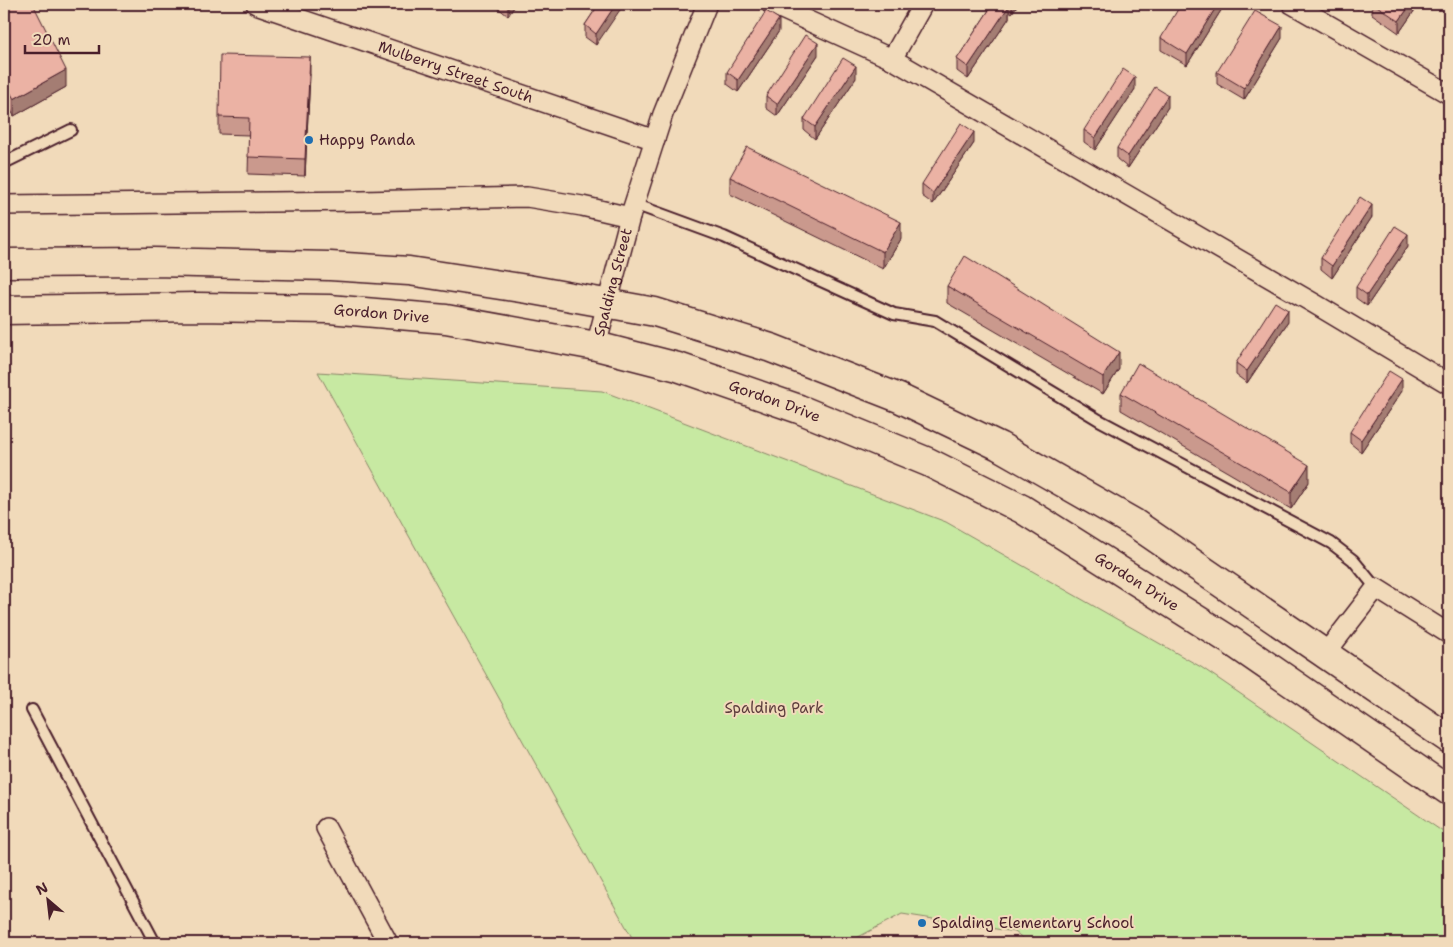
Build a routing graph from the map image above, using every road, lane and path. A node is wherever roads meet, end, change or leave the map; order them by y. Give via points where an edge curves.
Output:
1 (256, 4) edge
2 (707, 4) edge
3 (772, 4) edge
4 (923, 4) edge
5 (1292, 4) edge
6 (892, 59) junction
7 (1449, 94) edge
8 (71, 130) dead end
9 (655, 140) junction
10 (4, 164) edge
11 (4, 204) edge
12 (632, 211) junction
13 (4, 263) edge
14 (607, 304) junction
15 (4, 310) edge
16 (596, 346) junction
17 (1449, 384) edge
18 (1376, 588) junction
19 (1449, 634) edge
20 (1325, 654) junction
21 (32, 710) dead end
22 (1449, 739) edge
23 (1449, 791) edge
24 (326, 828) dead end
25 (155, 943) edge
26 (388, 943) edge

1 - 9 street, Mulberry Street South
2 - 9 street, Spalding Street
3 - 6 street
4 - 6 street
5 - 7 street
6 - 17 street
8 - 10 lane
9 - 12 street, Spalding Street
11 - 12 street via 527,197
12 - 14 street, Spalding Street
12 - 18 lane via 724,237 894,314 935,321 1100,420 1331,543 1353,560
13 - 14 main road via 340,266 409,271
14 - 16 street, Spalding Street
14 - 20 main road via 655,312 771,348 899,398 999,446 1134,523
15 - 16 main road, Gordon Drive via 198,307 329,310 446,319
16 - 23 main road, Gordon Drive via 678,367 799,409 928,462 1022,509 1232,641
18 - 19 street
18 - 20 street
20 - 22 main road
21 - 25 lane
24 - 26 street

